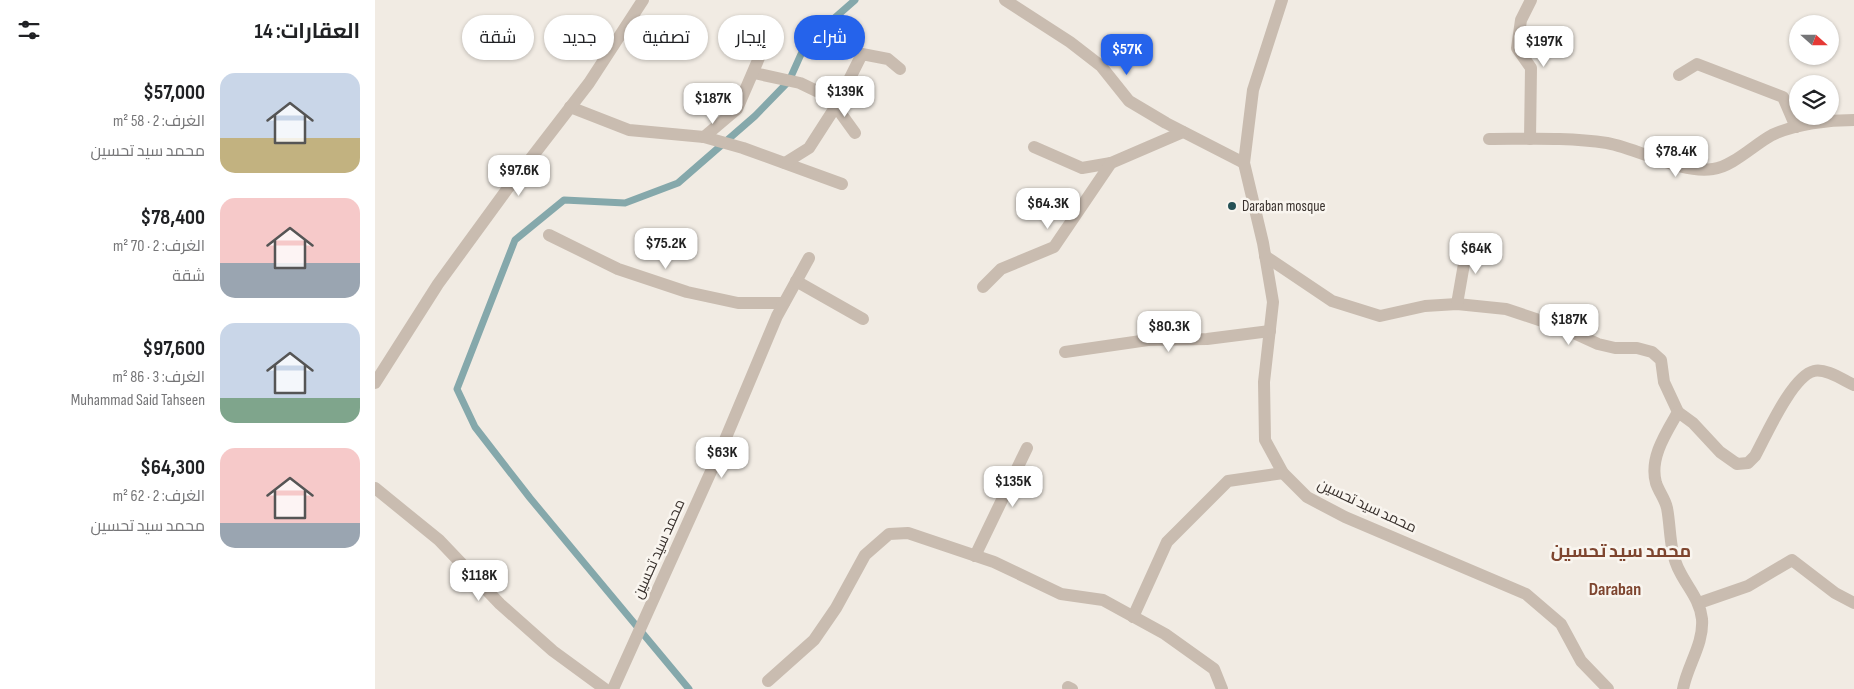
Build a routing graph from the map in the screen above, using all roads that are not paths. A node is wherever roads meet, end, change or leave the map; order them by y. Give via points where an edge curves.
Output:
1 (643, 0) edge
2 (1005, 0) edge
3 (1282, 0) edge
4 (1531, 0) edge
5 (758, 60) edge
6 (900, 69) dead end
7 (753, 72) junction
8 (1679, 75) dead end
9 (836, 106) junction
10 (570, 107) junction
11 (1854, 120) edge
12 (1796, 128) junction
13 (1183, 132) junction
14 (855, 133) dead end
15 (704, 137) junction
16 (1489, 139) dead end
17 (1530, 139) junction
18 (1034, 147) dead end
19 (785, 163) junction
20 (1111, 163) junction
21 (1244, 163) junction
22 (843, 184) dead end
23 (549, 235) dead end
24 (1468, 241) dead end
25 (1265, 256) junction
26 (809, 258) dead end
27 (796, 282) junction
28 (983, 287) dead end
29 (785, 303) junction
30 (1457, 304) junction
31 (863, 319) dead end
32 (1270, 331) junction
33 (1065, 352) dead end
34 (375, 383) edge
35 (1854, 384) edge
36 (1678, 412) junction
37 (1027, 448) dead end
38 (1283, 473) junction
39 (375, 488) edge
40 (975, 556) junction
41 (1699, 603) junction
42 (1854, 603) edge
43 (1133, 617) junction
44 (768, 681) dead end
45 (605, 689) edge
46 (613, 689) edge
47 (1222, 689) edge
48 (1609, 689) edge
49 (1683, 689) edge

1 - 10 street
2 - 13 street via 1101,66 1129,101
3 - 21 street, محمد سید تحسین via 1253,90
4 - 17 street via 1521,20 1517,48 1531,68
5 - 7 street
6 - 9 street via 888,59 862,54
7 - 9 street via 800,83 829,97
7 - 15 street via 737,109
8 - 12 street via 1697,64 1783,96
9 - 14 street
9 - 19 street via 809,148
10 - 15 street via 629,130
10 - 34 street via 438,284
11 - 12 street
12 - 17 street via 1773,134 1716,169 1697,170 1608,143
13 - 20 street
13 - 21 street
15 - 19 street
16 - 17 street
18 - 20 street via 1082,168
19 - 22 street
20 - 28 street via 1054,247 1001,269
21 - 25 street, محمد سید تحسین
23 - 29 street via 618,269 687,292 737,303
24 - 30 street
25 - 30 street via 1332,301 1380,316 1425,306
25 - 32 street, محمد سید تحسین via 1273,302
26 - 27 street, محمد سید تحسین
27 - 29 street, محمد سید تحسین
27 - 31 street
29 - 46 street, محمد سید تحسین
30 - 36 street via 1507,309 1598,344 1652,352 1661,360 1665,382
32 - 33 street via 1207,339 1148,340
32 - 38 street, محمد سید تحسین via 1264,382 1265,440
35 - 36 street via 1814,370 1801,378 1748,463 1737,464
36 - 41 street via 1660,445 1655,467 1656,484 1667,506 1671,542 1679,570
37 - 40 street
38 - 43 street via 1228,481 1167,542
38 - 48 street, محمد سید تحسین via 1307,497 1345,516 1526,594 1561,624 1581,661
39 - 45 street via 439,540 500,604 553,651
40 - 43 street via 1061,594 1103,600
40 - 44 street via 908,534 889,534 865,556 814,640
41 - 42 street via 1748,586 1792,560 1835,593
41 - 49 street via 1702,622 1696,654
43 - 47 street via 1165,634 1214,669

